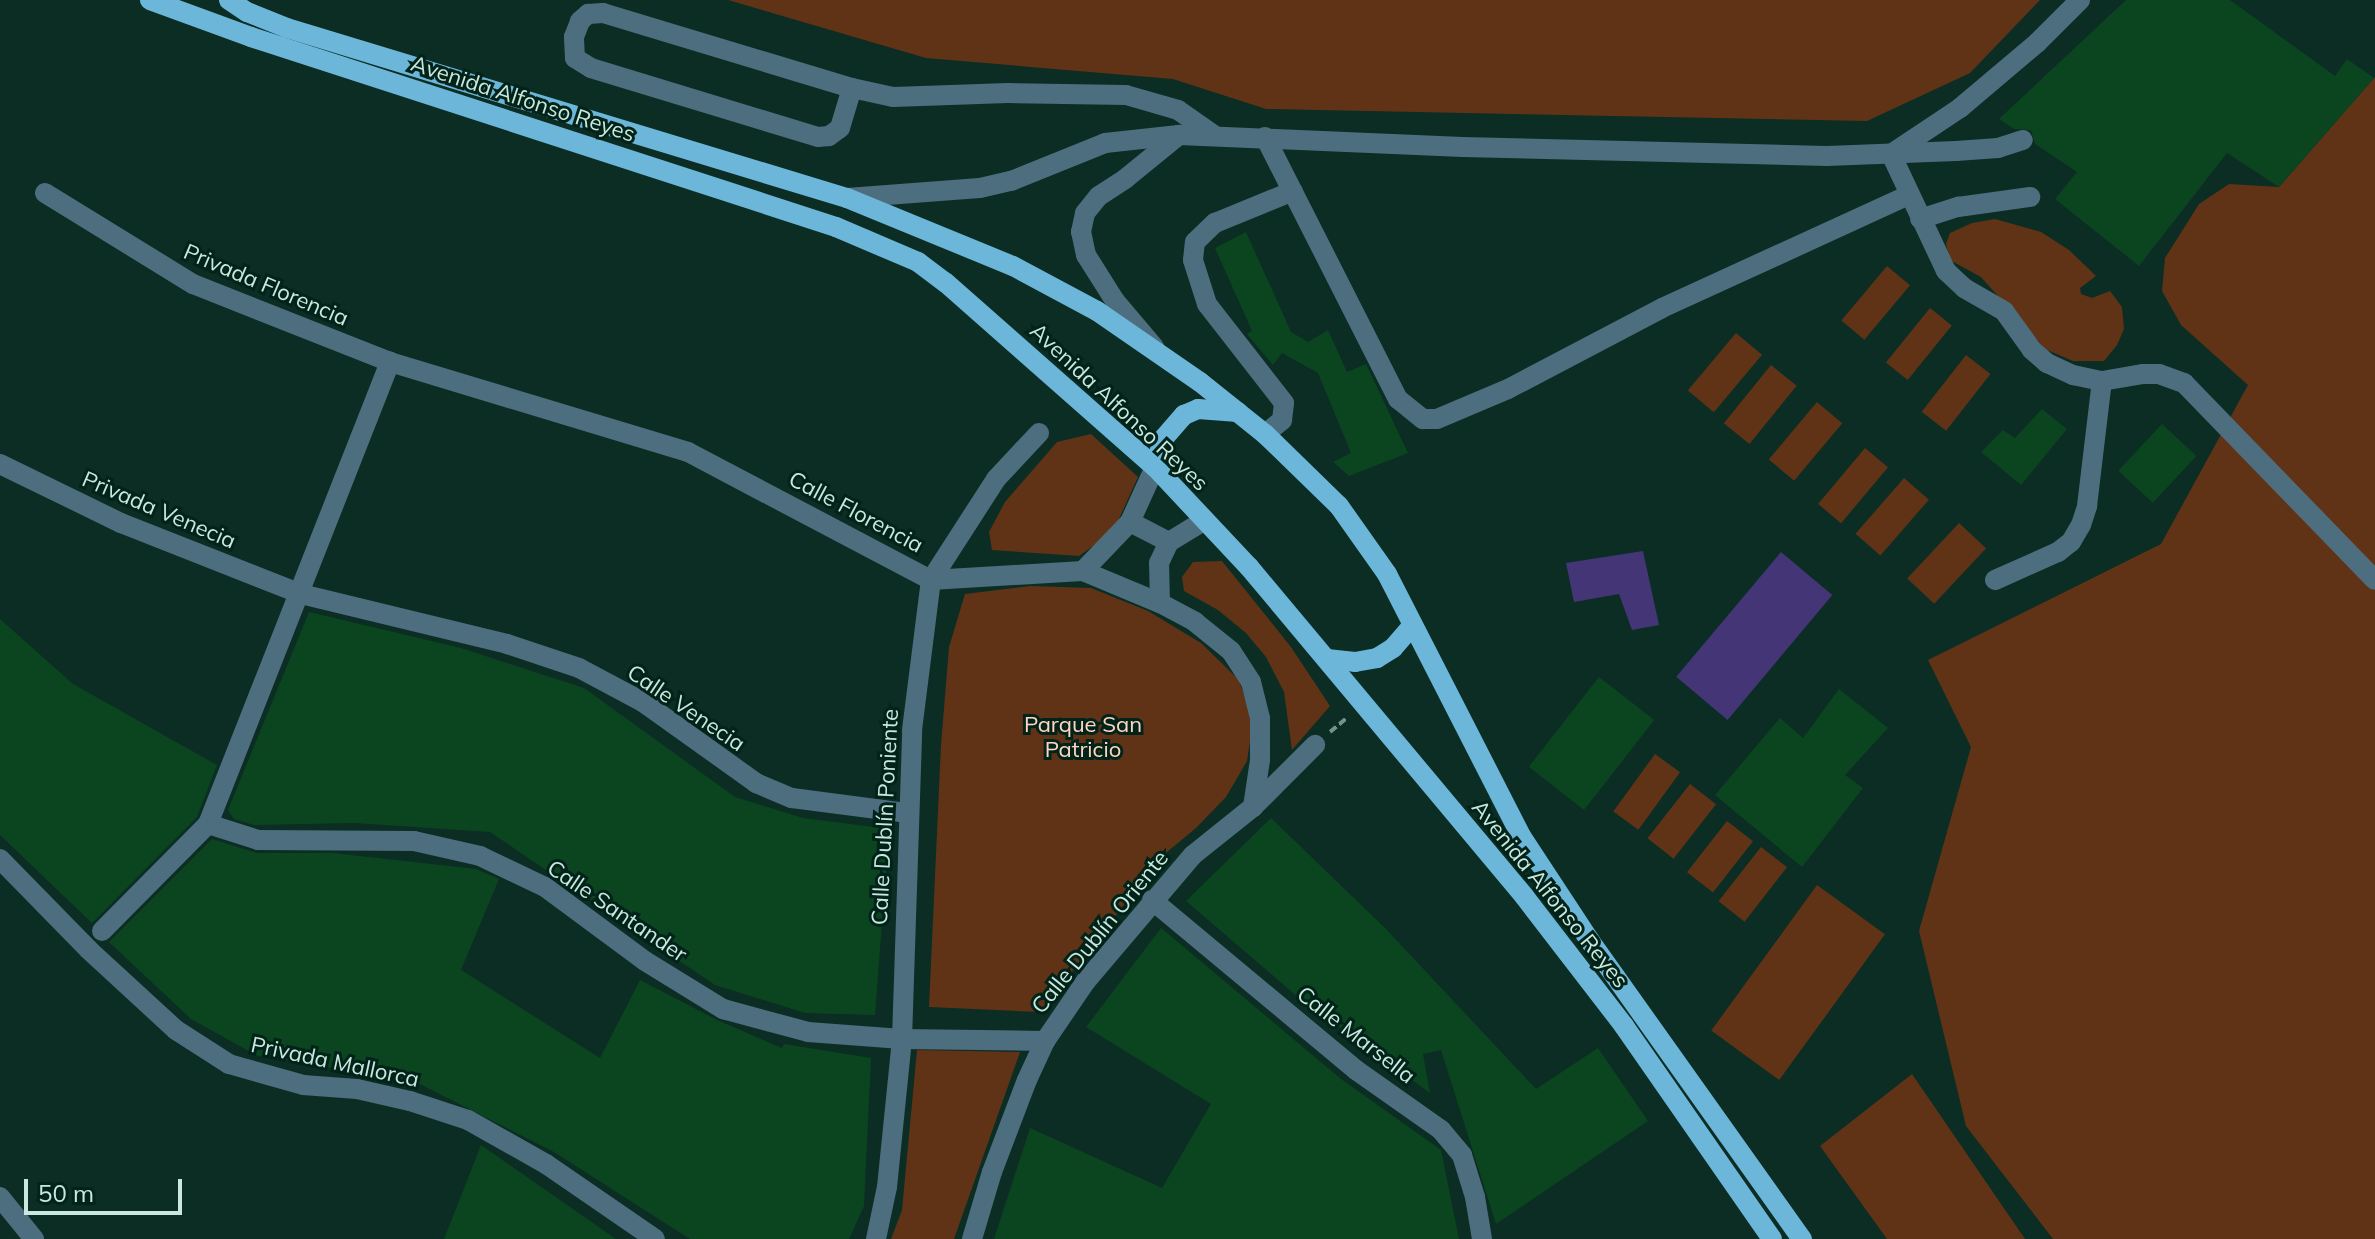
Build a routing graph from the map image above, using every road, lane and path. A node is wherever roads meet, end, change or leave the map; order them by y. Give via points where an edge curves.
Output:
1 (150, 0) edge
2 (229, 0) edge
3 (2080, 0) edge
4 (852, 88) junction
5 (1179, 135) junction
6 (1214, 135) junction
7 (1265, 137) junction
8 (2023, 140) dead end
9 (1891, 154) junction
10 (1293, 191) junction
11 (45, 193) dead end
12 (1909, 195) junction
13 (2030, 197) dead end
14 (847, 198) junction
15 (1920, 219) junction
16 (1159, 353) junction
17 (390, 362) junction
18 (2102, 381) junction
19 (1238, 412) junction
20 (1039, 433) dead end
21 (1265, 434) junction
22 (0, 464) edge
23 (1155, 467) junction
24 (1205, 520) junction
25 (1130, 522) junction
26 (1169, 542) junction
27 (1083, 571) junction
28 (931, 580) junction
29 (1995, 580) dead end
30 (2375, 580) edge
31 (301, 594) junction
32 (1160, 603) junction
33 (1412, 626) junction
34 (1327, 659) junction
35 (1350, 715) dead end
36 (1315, 745) joint
37 (1253, 807) junction
38 (908, 813) junction
39 (208, 824) junction
40 (0, 859) edge
41 (1152, 900) junction
42 (102, 931) dead end
43 (902, 1039) junction
44 (1045, 1041) junction
45 (0, 1197) edge
46 (34, 1239) edge
47 (655, 1239) edge
48 (876, 1239) edge
49 (972, 1239) edge
50 (1482, 1239) edge
51 (1772, 1239) edge
52 (1802, 1239) edge

1 - 23 main road, Avenida Alfonso Reyes via 880,244 945,282
2 - 14 main road, Avenida Alfonso Reyes via 287,28
3 - 9 street via 1960,108
4 - 4 street via 603,13 588,14 574,37 575,58 591,68 818,137 840,128
4 - 6 street via 921,98 1126,95 1178,110
5 - 6 street
5 - 14 street via 1105,143 980,188
5 - 16 street via 1099,196 1085,213 1081,232 1086,255 1115,301
6 - 7 street
7 - 9 street via 1463,147
7 - 10 street
8 - 9 street via 1998,148
9 - 12 street
10 - 12 street via 1398,399 1423,419 1437,419 1508,389 1662,308
10 - 21 street via 1215,223 1195,242 1193,260 1207,304 1284,403 1282,420
11 - 17 street, Privada Florencia via 193,284
12 - 15 street
13 - 15 street via 1958,207
14 - 16 main road, Avenida Alfonso Reyes via 1013,266 1097,311
15 - 18 street via 1946,271 2004,311 2032,350 2073,375
16 - 19 main road, Avenida Alfonso Reyes
17 - 28 street, Calle Florencia via 688,452
17 - 31 street
18 - 29 street via 2081,525 2058,552
18 - 30 street via 2159,374 2184,383
19 - 21 main road, Avenida Alfonso Reyes
19 - 23 main road via 1198,409 1184,415 1163,439
20 - 28 street, Calle Dublín Poniente via 996,479
21 - 33 main road, Avenida Alfonso Reyes via 1339,506 1387,574
22 - 31 street, Privada Venecia via 121,523
23 - 24 main road, Avenida Alfonso Reyes
23 - 25 street
24 - 26 street
24 - 34 main road, Avenida Alfonso Reyes
25 - 26 street
25 - 27 street
26 - 32 street via 1159,563
27 - 28 street, Calle Florencia
27 - 32 street, Calle Florencia
28 - 38 street, Calle Dublín Poniente via 917,677
31 - 38 street, Calle Venecia via 507,644 579,668 643,702 756,783 792,798
31 - 39 street
32 - 37 street, Calle Florencia via 1231,651 1251,682 1260,718
33 - 34 main road via 1377,658
33 - 52 main road, Avenida Alfonso Reyes via 1521,836
34 - 51 main road, Avenida Alfonso Reyes via 1524,896 1624,1026
35 - 36 path
36 - 37 street, Calle Dublín Oriente
37 - 41 street, Calle Dublín Oriente via 1193,855
38 - 43 street, Calle Dublín Poniente
39 - 42 street
39 - 43 street, Calle Santander via 258,840 414,841 480,856 545,887 645,961 723,1009 808,1032
40 - 47 street, Privada Mallorca via 176,1030 229,1064 303,1085 357,1089 410,1101 468,1120 546,1164
41 - 44 street, Calle Dublín Oriente
41 - 50 street, Calle Marsella via 1356,1070 1441,1130 1462,1155
43 - 44 street, Calle Santander
43 - 48 street, Calle Dublín Poniente via 887,1187
44 - 49 street, Calle Dublín Oriente via 996,1159
45 - 46 street

